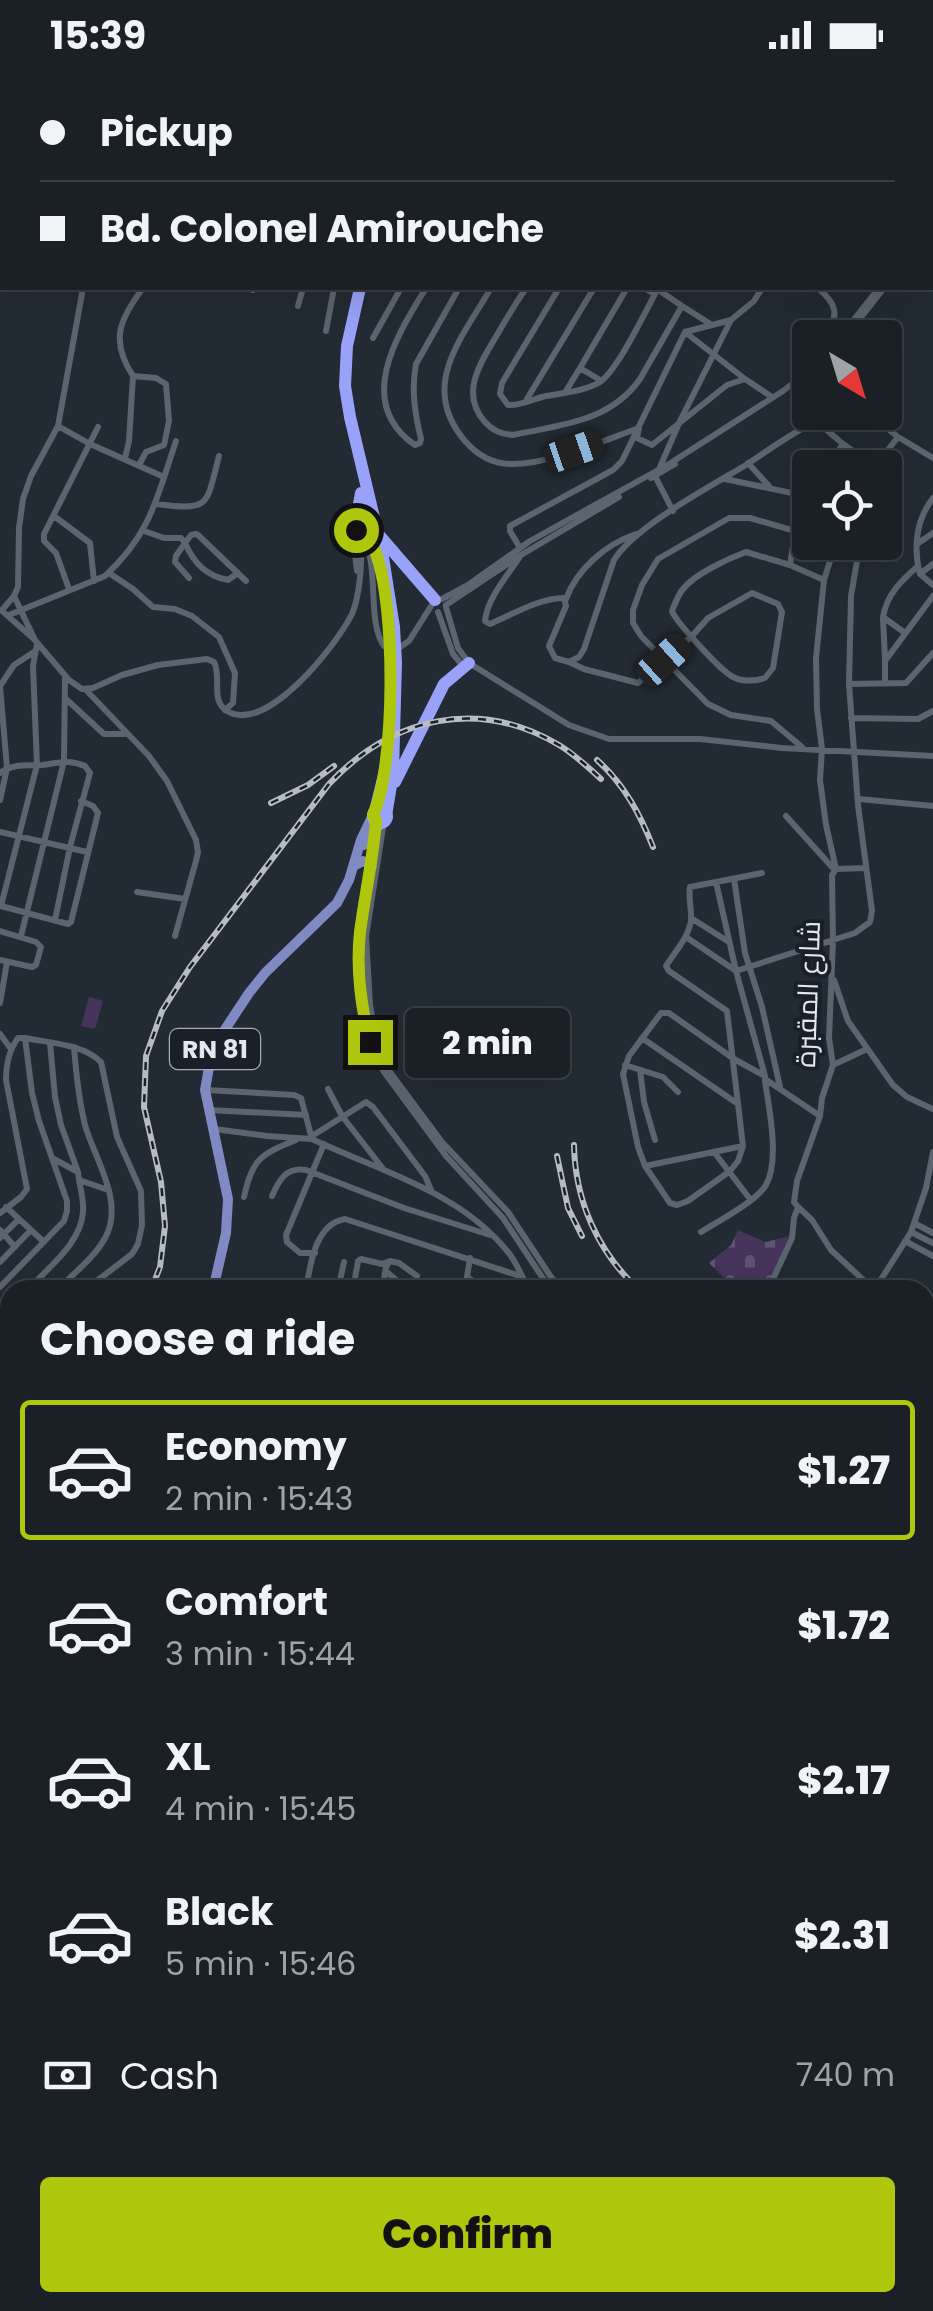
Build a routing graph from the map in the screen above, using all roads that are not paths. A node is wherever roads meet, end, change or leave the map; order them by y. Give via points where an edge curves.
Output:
1 (83, 290) edge
2 (141, 290) edge
3 (302, 290) edge
4 (334, 290) edge
5 (357, 290) edge
6 (358, 290) edge
7 (401, 290) edge
8 (425, 290) edge
9 (458, 290) edge
10 (490, 290) edge
11 (525, 290) edge
12 (558, 290) edge
13 (593, 290) edge
14 (626, 290) edge
15 (761, 290) edge
16 (820, 290) edge
17 (880, 290) edge
18 (659, 291) edge
19 (298, 306) dead end
20 (682, 306) junction
21 (731, 320) junction
22 (834, 320) edge
23 (857, 320) edge
24 (712, 325) junction
25 (326, 331) dead end
26 (685, 332) junction
27 (373, 338) dead end
28 (715, 355) junction
29 (580, 368) junction
30 (133, 376) junction
31 (602, 380) junction
32 (745, 380) junction
33 (792, 386) edge
34 (792, 387) edge
35 (566, 392) junction
36 (772, 398) junction
37 (526, 400) junction
38 (680, 421) junction
39 (58, 426) junction
40 (98, 427) dead end
41 (639, 428) junction
42 (890, 430) edge
43 (898, 437) junction
44 (176, 441) dead end
45 (90, 444) junction
46 (843, 444) junction
47 (839, 450) edge
48 (851, 450) edge
49 (888, 450) edge
50 (219, 456) dead end
51 (125, 458) junction
52 (933, 458) edge
53 (748, 463) junction
54 (139, 464) junction
55 (657, 472) junction
56 (164, 477) junction
57 (724, 478) junction
58 (770, 487) junction
59 (792, 491) edge
60 (362, 493) junction
61 (933, 498) edge
62 (156, 504) junction
63 (672, 512) junction
64 (54, 516) junction
65 (792, 530) edge
66 (144, 531) junction
67 (642, 532) junction
68 (933, 532) edge
69 (184, 543) junction
70 (366, 545) junction
71 (916, 545) junction
72 (520, 552) junction
73 (792, 554) edge
74 (830, 560) edge
75 (858, 560) edge
76 (933, 564) edge
77 (790, 565) junction
78 (919, 570) junction
79 (109, 573) junction
80 (238, 573) junction
81 (359, 574) junction
82 (189, 578) dead end
83 (824, 580) junction
84 (94, 581) junction
85 (246, 581) dead end
86 (933, 585) edge
87 (69, 589) junction
88 (14, 596) junction
89 (933, 596) edge
90 (566, 599) junction
91 (440, 605) junction
92 (20, 609) junction
93 (3, 612) edge
94 (883, 616) junction
95 (905, 633) junction
96 (692, 636) junction
97 (36, 643) junction
98 (933, 653) edge
99 (664, 660) junction
100 (885, 660) junction
101 (569, 662) junction
102 (471, 667) junction
103 (65, 676) junction
104 (1, 683) edge
105 (885, 683) junction
106 (850, 684) junction
107 (86, 690) junction
108 (65, 698) junction
109 (225, 710) junction
110 (933, 711) edge
111 (851, 718) junction
112 (126, 734) junction
113 (804, 748) junction
114 (822, 749) junction
115 (854, 751) junction
116 (933, 756) edge
117 (390, 758) junction
118 (64, 760) junction
119 (37, 766) junction
120 (3, 771) edge
121 (391, 790) junction
122 (859, 799) junction
123 (0, 800) edge
124 (81, 801) junction
125 (933, 806) edge
126 (786, 816) dead end
127 (379, 819) junction
128 (0, 832) edge
129 (20, 836) junction
130 (43, 841) junction
131 (70, 847) junction
132 (87, 852) junction
133 (372, 866) junction
134 (353, 867) junction
135 (865, 868) junction
136 (836, 870) junction
137 (762, 873) dead end
138 (734, 879) junction
139 (716, 882) junction
140 (137, 892) dead end
141 (186, 899) junction
142 (1, 906) edge
143 (26, 912) junction
144 (691, 918) junction
145 (56, 920) junction
146 (0, 931) edge
147 (21, 936) junction
148 (175, 936) dead end
149 (686, 937) junction
150 (833, 941) junction
151 (730, 943) junction
152 (3, 961) edge
153 (749, 968) junction
154 (736, 971) junction
155 (832, 974) junction
156 (0, 1003) edge
157 (0, 1034) edge
158 (25, 1038) junction
159 (642, 1038) junction
160 (50, 1043) junction
161 (74, 1047) junction
162 (867, 1049) junction
163 (12, 1050) junction
164 (734, 1059) junction
165 (625, 1065) junction
166 (833, 1065) junction
167 (640, 1070) junction
168 (765, 1078) junction
169 (780, 1088) junction
170 (328, 1089) dead end
171 (204, 1090) junction
172 (678, 1092) dead end
173 (736, 1102) junction
174 (933, 1109) edge
175 (207, 1110) junction
176 (306, 1115) junction
177 (342, 1116) junction
178 (820, 1116) junction
179 (212, 1129) junction
180 (312, 1137) junction
181 (302, 1138) junction
182 (655, 1140) dead end
183 (324, 1144) junction
184 (743, 1146) junction
185 (714, 1152) junction
186 (933, 1152) edge
187 (51, 1158) junction
188 (645, 1166) junction
189 (730, 1171) junction
190 (312, 1172) junction
191 (386, 1172) junction
192 (78, 1176) junction
193 (109, 1190) junction
194 (433, 1193) junction
195 (272, 1196) dead end
196 (244, 1197) dead end
197 (750, 1199) junction
198 (798, 1208) junction
199 (3, 1210) edge
200 (20, 1219) junction
201 (914, 1223) junction
202 (31, 1230) junction
203 (701, 1232) dead end
204 (911, 1232) junction
205 (933, 1233) edge
206 (1, 1234) edge
207 (492, 1236) junction
208 (905, 1241) junction
209 (44, 1242) junction
210 (933, 1243) edge
211 (15, 1246) junction
212 (315, 1252) junction
213 (933, 1256) edge
214 (470, 1258) junction
215 (390, 1261) junction
216 (0, 1262) edge
217 (344, 1262) dead end
218 (386, 1272) junction
219 (417, 1276) dead end
220 (522, 1276) junction
221 (6, 1280) edge
222 (37, 1280) edge
223 (67, 1280) edge
224 (97, 1280) edge
225 (214, 1280) edge
226 (308, 1280) edge
227 (340, 1280) edge
228 (355, 1280) edge
229 (384, 1280) edge
230 (396, 1280) edge
231 (472, 1280) edge
232 (524, 1280) edge
233 (544, 1280) edge
234 (553, 1280) edge
235 (773, 1280) edge
236 (862, 1280) edge
237 (880, 1280) edge

1 - 39 street
2 - 30 street via 129,306 119,345
3 - 19 street
4 - 25 street
5 - 60 highway via 338,375
6 - 70 highway via 345,386
7 - 27 street
8 - 9 street via 392,349 384,385 388,417 415,444 422,439 414,408 416,364
10 - 41 street via 444,381 446,409 471,448 516,464
11 - 20 street via 481,361 472,390 479,414 495,431 512,435 615,406 640,380
12 - 37 street via 500,390 508,405
13 - 37 street
14 - 29 street
15 - 21 street
16 - 22 street via 836,310
17 - 23 street
18 - 20 street
18 - 31 street
20 - 24 street
21 - 24 street
21 - 28 street
24 - 26 street
26 - 28 street
26 - 41 street
28 - 32 street
28 - 38 street
29 - 31 street
29 - 35 street
30 - 51 street
30 - 54 street via 168,387 164,445 146,452
31 - 35 street
32 - 36 street
32 - 38 street
33 - 36 street
34 - 55 street
35 - 37 street
36 - 55 street
38 - 41 street via 652,445 637,438
38 - 55 street
39 - 45 street
39 - 88 street via 22,499
40 - 45 street
41 - 72 street via 617,467 510,526
42 - 43 street
43 - 49 street
43 - 52 street
44 - 56 street
45 - 51 street
45 - 64 street
46 - 47 street
46 - 48 street
46 - 53 street via 812,423
50 - 62 street via 201,504
51 - 54 street
53 - 57 street
53 - 58 street
54 - 56 street
55 - 63 street
55 - 72 street
56 - 62 street
57 - 58 street
57 - 63 street
58 - 59 street
60 - 70 highway
60 - 70 highway
61 - 71 street
62 - 66 street
63 - 67 street
64 - 84 street via 90,543
64 - 87 street via 44,541 56,553
65 - 99 street via 737,517 658,559 632,610 641,636
66 - 69 street via 179,536
66 - 79 street
67 - 90 street via 613,542
67 - 101 street via 614,560 584,649
68 - 71 street
69 - 80 street via 212,576 228,580
69 - 80 street via 196,534
69 - 82 street via 175,562
70 - 81 street
70 - 81 street
70 - 91 highway
70 - 91 street via 382,644 402,647
70 - 117 highway via 386,590
71 - 78 street
72 - 90 street via 485,621
72 - 91 street
73 - 77 street
74 - 83 street, شارع المقبرة
75 - 106 street
76 - 78 street
77 - 83 street
77 - 96 street via 746,552 688,583 672,610
78 - 86 street
78 - 94 street via 895,588
79 - 84 street
79 - 109 street via 153,607 192,616 218,638 235,673 233,703
80 - 85 street
81 - 109 street via 353,610 312,669 258,713
83 - 114 street, شارع المقبرة via 816,658
84 - 87 street
87 - 92 street
88 - 92 street
88 - 93 street
89 - 95 street
90 - 101 street via 549,646 555,658
91 - 102 street via 453,654
92 - 93 street
92 - 97 street
93 - 97 street
94 - 95 street
94 - 100 street
95 - 100 street
96 - 96 street via 732,677 765,678 774,668 780,606 748,594
96 - 99 street
97 - 103 street
97 - 104 street
97 - 119 street
98 - 105 street via 908,682
99 - 101 street via 635,684
99 - 113 street via 708,704 731,715 772,720
100 - 105 street
102 - 113 street via 592,735
102 - 121 highway via 446,682
103 - 107 street
103 - 108 street
104 - 120 street
105 - 106 street
106 - 111 street
107 - 109 street via 158,665 207,660 218,668
107 - 112 street
108 - 112 street via 104,734
108 - 118 street
110 - 111 street via 918,719
111 - 115 street
112 - 141 street via 156,764 196,840
113 - 114 street
114 - 115 street
114 - 136 street, شارع المقبرة via 820,780
115 - 116 street
115 - 122 street
117 - 121 highway
117 - 127 highway
118 - 119 street
118 - 124 street via 90,773
118 - 130 street
119 - 120 street
119 - 129 street
120 - 123 street
121 - 127 highway
122 - 125 street
122 - 135 street
124 - 131 street
124 - 132 street via 98,813
126 - 136 street
127 - 133 street
127 - 134 main road, RN 81
127 - 234 street via 366,936 381,1055 442,1142 508,1212
128 - 129 street
129 - 130 street
129 - 142 street
130 - 131 street
130 - 143 street
131 - 132 street
131 - 145 street
132 - 145 street via 73,920
133 - 134 main road via 363,861
133 - 233 street via 360,958 374,1052
134 - 171 main road, RN 81 via 333,908 240,1005 211,1056
135 - 136 street
135 - 150 street via 870,922
136 - 150 street, شارع المقبرة
137 - 138 street
138 - 139 street
138 - 153 street
139 - 144 street via 690,887
139 - 151 street
140 - 141 street
141 - 148 street
142 - 143 street
143 - 145 street
143 - 147 street
144 - 149 street
144 - 151 street
146 - 147 street
147 - 152 street via 41,947 37,964
149 - 154 street
149 - 164 street via 666,968 728,1011
150 - 153 street
150 - 155 street, شارع المقبرة
151 - 154 street
152 - 156 street
153 - 154 street
153 - 169 street
154 - 168 street
155 - 162 street via 848,1022
155 - 166 street, شارع المقبرة
157 - 163 street
158 - 160 street
158 - 163 street
158 - 187 street
159 - 164 street via 665,1012
159 - 165 street
159 - 173 street
160 - 161 street
160 - 192 street via 61,1125
161 - 193 street via 85,1124
161 - 224 street via 102,1062 117,1136 142,1199 138,1244
162 - 166 street
162 - 174 street via 900,1093
163 - 199 street via 6,1080 28,1184
164 - 168 street
164 - 173 street
165 - 167 street
165 - 188 street
166 - 178 street, شارع المقبرة
167 - 172 street via 663,1077
167 - 182 street
168 - 169 street
168 - 197 street via 772,1160 766,1184
169 - 178 street
170 - 177 street
171 - 175 main road, RN 81
171 - 176 street via 298,1096
173 - 184 street
175 - 176 street
175 - 179 main road, RN 81
176 - 180 street
177 - 180 street
177 - 191 street
177 - 194 street via 370,1104
178 - 198 street, شارع المقبرة via 797,1180
179 - 181 street
179 - 225 main road, RN 81 via 228,1199
180 - 181 street
180 - 183 street
181 - 196 street via 260,1156
183 - 190 street
183 - 191 street
184 - 185 street
184 - 189 street
185 - 188 street
185 - 189 street
186 - 201 street
187 - 192 street
187 - 209 street via 67,1211
188 - 189 street via 672,1205
189 - 197 street
190 - 195 street via 291,1171
190 - 207 street
190 - 212 street via 286,1235 300,1253
191 - 194 street
192 - 193 street
192 - 222 street via 84,1214 79,1231
193 - 223 street via 111,1218 103,1242
194 - 207 street
197 - 203 street
198 - 235 street, شارع المقبرة
198 - 236 street
199 - 200 street
200 - 202 street
200 - 206 street
201 - 204 street
201 - 205 street
202 - 209 street
202 - 211 street
204 - 208 street
204 - 210 street
206 - 211 street
207 - 220 street
208 - 213 street
208 - 237 street
209 - 221 street
211 - 216 street
212 - 214 street via 331,1223 344,1219
212 - 226 street
214 - 220 street
214 - 231 street
215 - 218 street
215 - 219 street
215 - 228 street via 360,1260
217 - 227 street
218 - 229 street
218 - 230 street
220 - 232 street

